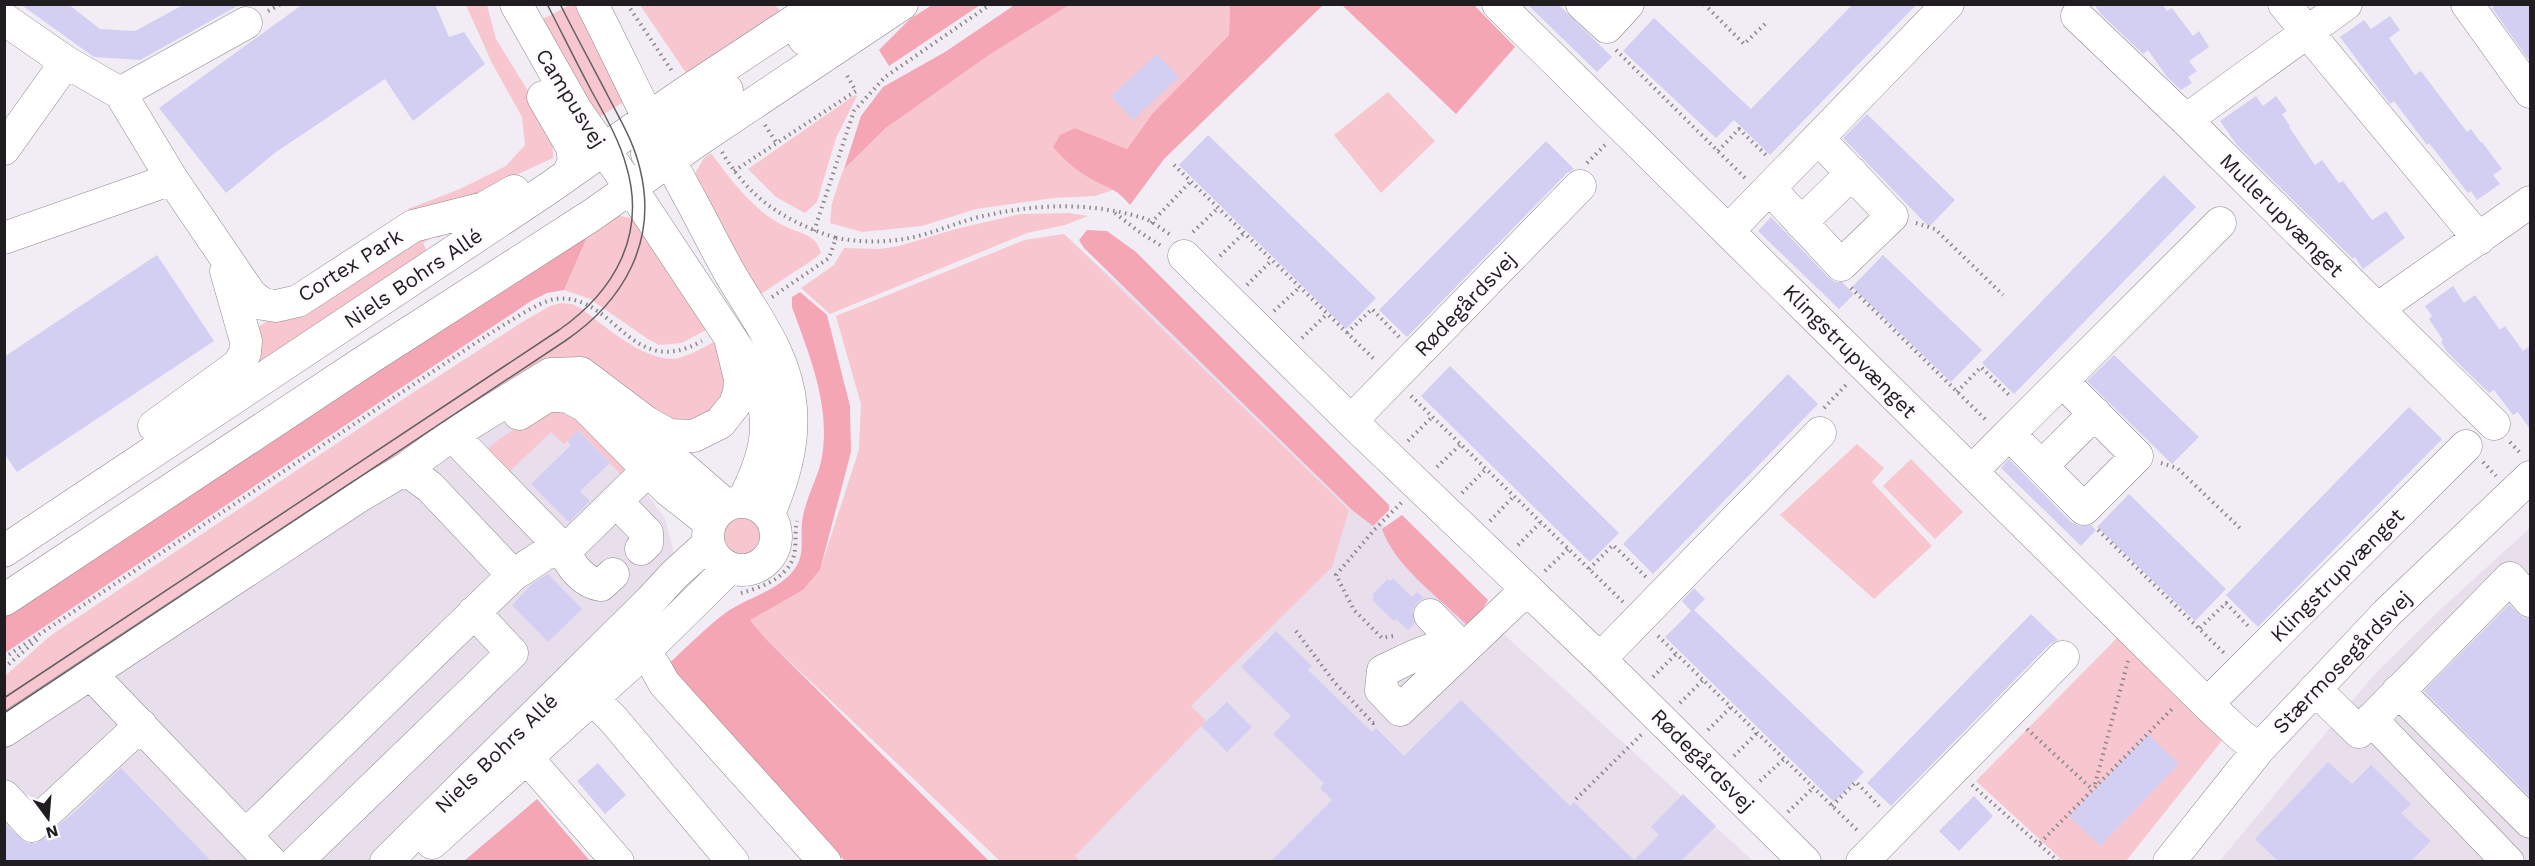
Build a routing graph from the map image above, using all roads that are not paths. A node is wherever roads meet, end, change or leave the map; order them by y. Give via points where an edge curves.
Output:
1 (499, 4) edge
2 (516, 4) edge
3 (592, 4) edge
4 (820, 4) edge
5 (855, 4) edge
6 (902, 4) edge
7 (1498, 4) edge
8 (1582, 4) edge
9 (1628, 4) edge
10 (1948, 4) edge
11 (2284, 4) edge
12 (2346, 4) edge
13 (2467, 4) edge
14 (2077, 16) dead end
15 (4, 19) edge
16 (246, 23) dead end
17 (2307, 33) junction
18 (66, 62) junction
19 (2530, 92) edge
20 (120, 93) junction
21 (2186, 120) junction
22 (1818, 138) junction
23 (4, 149) edge
24 (622, 164) junction
25 (1852, 173) junction
26 (172, 179) junction
27 (1580, 186) road end
28 (1772, 186) junction
29 (2530, 202) edge
30 (1801, 223) junction
31 (2220, 223) dead end
32 (1728, 231) junction
33 (4, 238) edge
34 (2479, 239) junction
35 (221, 252) junction
36 (1189, 258) road end
37 (2377, 309) junction
38 (726, 333) junction
39 (2062, 381) junction
40 (617, 402) junction
41 (2095, 413) junction
42 (1351, 421) junction
43 (2494, 424) dead end
44 (2014, 429) junction
45 (1820, 433) road end
46 (457, 442) junction
47 (2466, 446) dead end
48 (2042, 466) junction
49 (405, 470) junction
50 (1972, 471) junction
51 (2530, 477) edge
52 (658, 480) junction
53 (616, 501) junction
54 (731, 517) junction
55 (641, 549) dead end
56 (5, 550) edge
57 (565, 551) junction
58 (729, 568) junction
59 (613, 574) dead end
60 (513, 575) junction
61 (674, 575) junction
62 (1527, 589) junction
63 (4, 600) edge
64 (650, 601) junction
65 (2530, 601) edge
66 (474, 612) junction
67 (1430, 615) dead end
68 (1463, 649) junction
69 (643, 653) junction
70 (2063, 657) dead end
71 (1600, 659) junction
72 (91, 674) junction
73 (2315, 689) junction
74 (2398, 691) junction
75 (586, 693) junction
76 (2192, 704) junction
77 (1400, 710) road end
78 (2371, 719) junction
79 (141, 725) junction
80 (4, 732) edge
81 (2259, 749) junction
82 (528, 759) junction
83 (4, 796) edge
84 (2530, 822) edge
85 (246, 835) junction
86 (2530, 848) edge
87 (1869, 855) edge
88 (271, 861) edge
89 (296, 861) edge
90 (386, 861) edge
91 (411, 861) edge
92 (618, 861) edge
93 (733, 861) edge
94 (825, 861) edge
95 (1805, 861) edge
96 (2169, 861) edge
97 (2508, 861) edge
98 (2517, 861) edge

1 - 24 street, Campusvej via 513,43 572,147 574,161
2 - 24 street, Campusvej via 556,80
3 - 24 street
4 - 24 street, Niels Bohrs Allé
5 - 24 street
6 - 24 street, Niels Bohrs Allé
7 - 32 street, Klingstrupvænget
8 - 9 street via 1607,27
10 - 22 street
11 - 17 street
12 - 17 street
13 - 19 street
14 - 21 street, Mullerupvænget
15 - 18 street, Cortex Park
16 - 20 street
17 - 21 street
17 - 34 street
18 - 20 street, Cortex Park
18 - 23 street
20 - 26 street, Cortex Park
21 - 37 street, Mullerupvænget
22 - 25 street
22 - 28 street
24 - 35 street, Cortex Park via 515,190 484,208 413,226 298,301 276,306 263,304 251,295
24 - 38 street, Niels Bohrs Allé
24 - 54 street, Niels Bohrs Allé via 731,276 768,333 787,382 792,432 786,471
24 - 56 street, Niels Bohrs Allé
24 - 63 street, Niels Bohrs Allé via 368,359
25 - 30 street
25 - 30 street via 1892,216 1841,265
26 - 33 street
26 - 35 street, Cortex Park
27 - 42 street, Rødegårdsvej
28 - 30 street
28 - 32 street
29 - 34 street
31 - 39 street
32 - 50 street, Klingstrupvænget
34 - 37 street
35 - 56 street via 246,340 245,353 238,365 63,491
36 - 42 street, Rødegårdsvej
37 - 43 street, Mullerupvænget
38 - 40 street via 738,363 739,392 720,423 694,436 669,435
38 - 54 street, Niels Bohrs Allé via 747,361 761,390 767,434 760,466
39 - 41 street
39 - 44 street
40 - 46 street via 581,373 550,374
40 - 54 street via 641,432
41 - 48 street
41 - 48 street via 2138,456 2084,509
42 - 62 street, Rødegårdsvej via 1429,475 1473,538
44 - 48 street
44 - 50 street
45 - 71 street
46 - 49 street via 435,467
46 - 52 street via 549,395 568,397 585,406
46 - 57 street
47 - 76 street, Klingstrupvænget via 2242,670
49 - 60 street via 430,487
49 - 72 street via 358,496
50 - 76 street, Klingstrupvænget via 2138,636
51 - 73 street, Stærmosegårdsvej via 2387,613
52 - 53 street
52 - 54 street
52 - 61 street via 683,523 682,550
53 - 55 street via 647,533 647,543
53 - 57 street
54 - 58 street via 712,554
54 - 58 street via 775,526 777,538 766,561 755,568
54 - 61 street, Niels Bohrs Allé
57 - 59 street via 568,561 591,584 600,585
57 - 60 street via 547,553
58 - 69 street, Niels Bohrs Allé
60 - 66 street
61 - 64 street, Niels Bohrs Allé
62 - 68 street
62 - 71 street, Rødegårdsvej
64 - 75 street via 630,637
64 - 90 street, Niels Bohrs Allé
65 - 74 street via 2510,578
66 - 85 street
66 - 89 street via 512,653
67 - 68 street
68 - 77 street
69 - 75 street, Niels Bohrs Allé
69 - 94 street via 664,683
70 - 87 street
71 - 95 street, Rødegårdsvej
72 - 79 street
72 - 80 street
73 - 78 street via 2359,732
73 - 81 street, Stærmosegårdsvej
74 - 78 street
74 - 84 street
75 - 82 street, Niels Bohrs Allé
75 - 93 street via 619,726
76 - 81 street, Klingstrupvænget
78 - 97 street
79 - 83 street via 32,826
79 - 85 street
81 - 96 street, Stærmosegårdsvej
82 - 91 street, Niels Bohrs Allé
82 - 92 street
85 - 88 street
86 - 98 street

